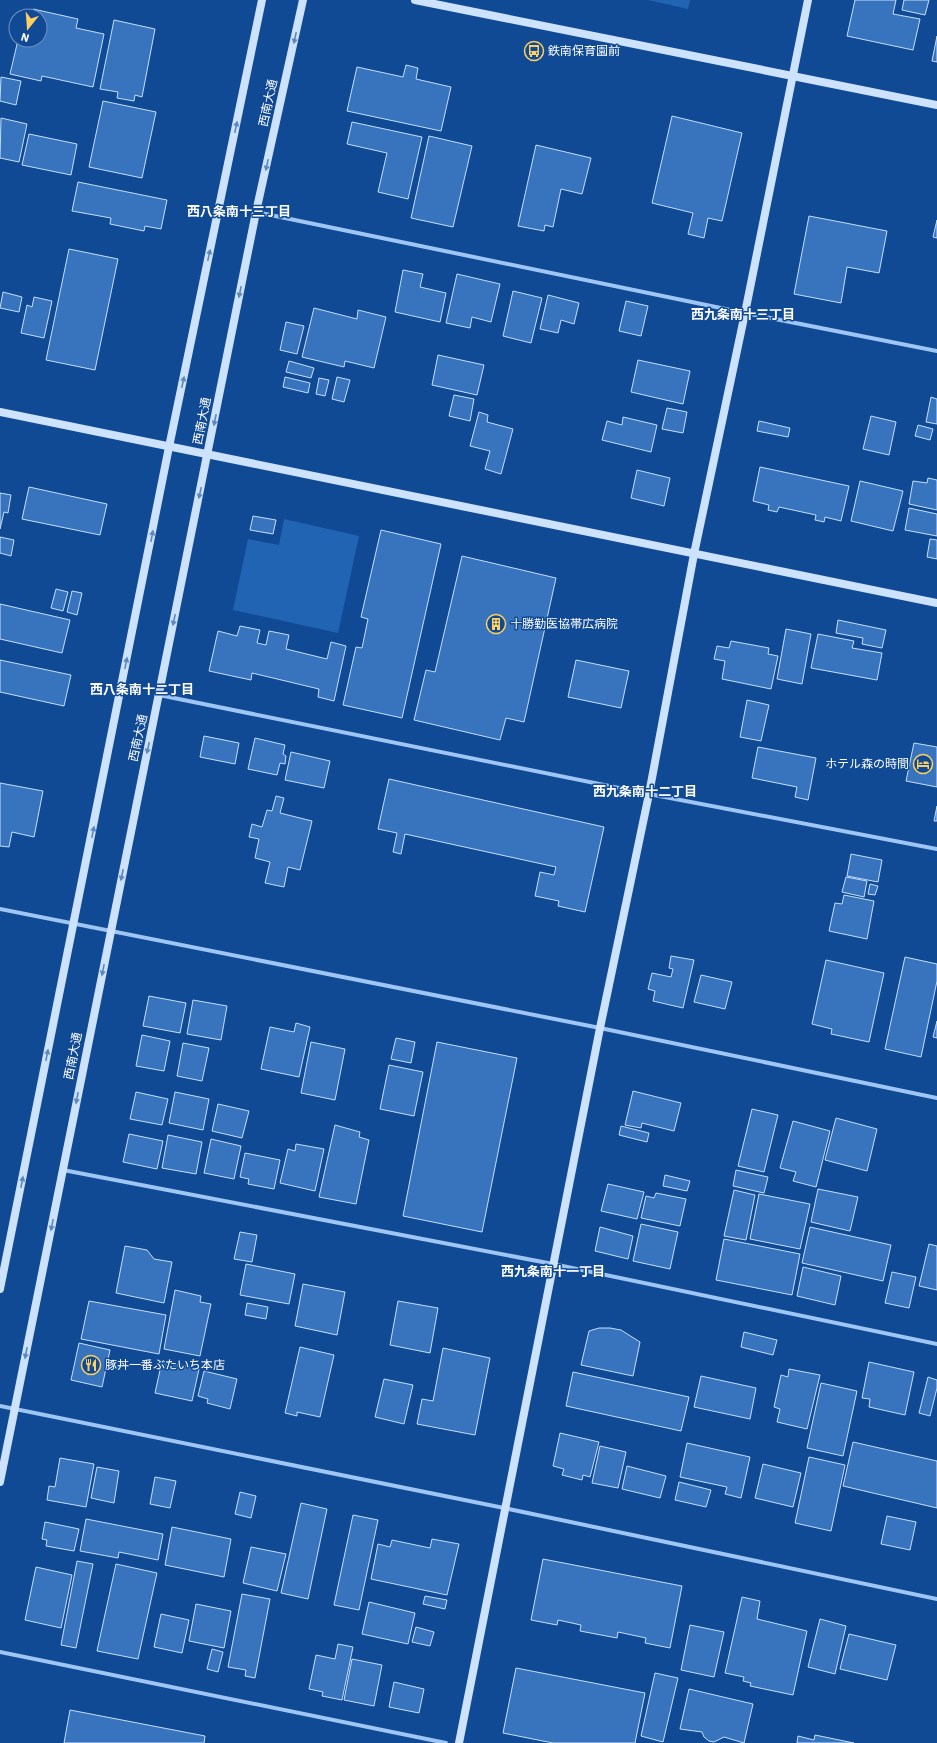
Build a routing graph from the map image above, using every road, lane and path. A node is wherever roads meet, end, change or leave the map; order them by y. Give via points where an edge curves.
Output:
1 (262, 0) edge
2 (303, 0) edge
3 (415, 0) edge
4 (808, 0) edge
5 (792, 76) junction
6 (937, 105) edge
7 (256, 212) junction
8 (746, 313) junction
9 (937, 351) edge
10 (0, 412) edge
11 (169, 448) junction
12 (208, 455) junction
13 (694, 554) junction
14 (937, 603) edge
15 (159, 695) junction
16 (649, 794) junction
17 (937, 849) edge
18 (0, 909) edge
19 (74, 925) junction
20 (110, 932) junction
21 (600, 1028) junction
22 (937, 1098) edge
23 (63, 1170) junction
24 (553, 1264) junction
25 (0, 1289) edge
26 (937, 1344) edge
27 (0, 1406) edge
28 (15, 1409) junction
29 (0, 1482) edge
30 (504, 1508) junction
31 (937, 1599) edge
32 (0, 1652) edge
33 (446, 1743) edge
34 (459, 1743) edge

11 -> 1 street, 西南大通
2 -> 7 street, 西南大通
3 - 5 street
4 - 5 street
5 - 6 street
5 - 8 street
7 - 8 street
7 -> 12 street, 西南大通
8 - 9 street
8 - 13 street
10 - 11 street
11 - 12 street
19 -> 11 street, 西南大通
12 - 13 street
12 -> 15 street, 西南大通
13 - 14 street
13 - 16 street
15 - 16 street
15 -> 20 street, 西南大通
16 - 17 street
16 - 21 street
18 - 19 street
19 - 20 street
25 -> 19 street, 西南大通
20 - 21 street
20 -> 23 street, 西南大通
21 - 22 street
21 - 24 street
23 - 24 street
23 -> 28 street, 西南大通
24 - 26 street
24 - 30 street
27 - 28 street
28 - 29 street, 西南大通
28 - 30 street
30 - 31 street
30 - 34 street
32 - 33 street

